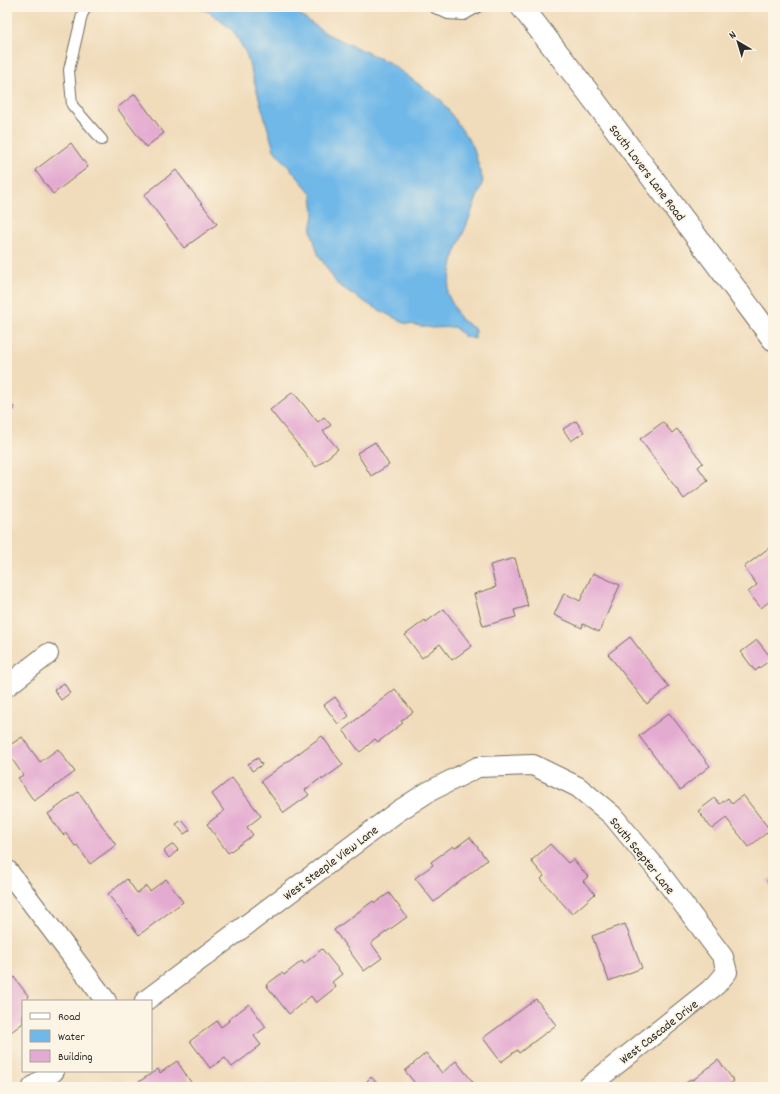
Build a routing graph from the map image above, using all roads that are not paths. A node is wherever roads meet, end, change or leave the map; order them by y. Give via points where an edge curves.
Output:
1 (86, 7) edge
2 (433, 7) edge
3 (478, 7) edge
4 (522, 7) edge
5 (102, 140) dead end
6 (773, 339) edge
7 (48, 654) dead end
8 (7, 686) edge
9 (533, 764) joint
10 (7, 870) edge
11 (727, 972) joint
12 (105, 1000) edge
13 (146, 1000) edge
14 (53, 1072) edge
15 (33, 1087) edge
16 (588, 1087) edge

1 - 5 lane via 68,70 72,105
2 - 3 lane via 448,14 464,15
4 - 6 main road, South Lovers Lane Road
7 - 8 street
9 - 11 street, South Scepter Lane via 578,787 612,815 656,868 723,957
9 - 13 street, West Steeple View Lane via 478,768 428,792 397,812
10 - 12 street
11 - 16 street, West Cascade Drive via 716,985
14 - 15 street

